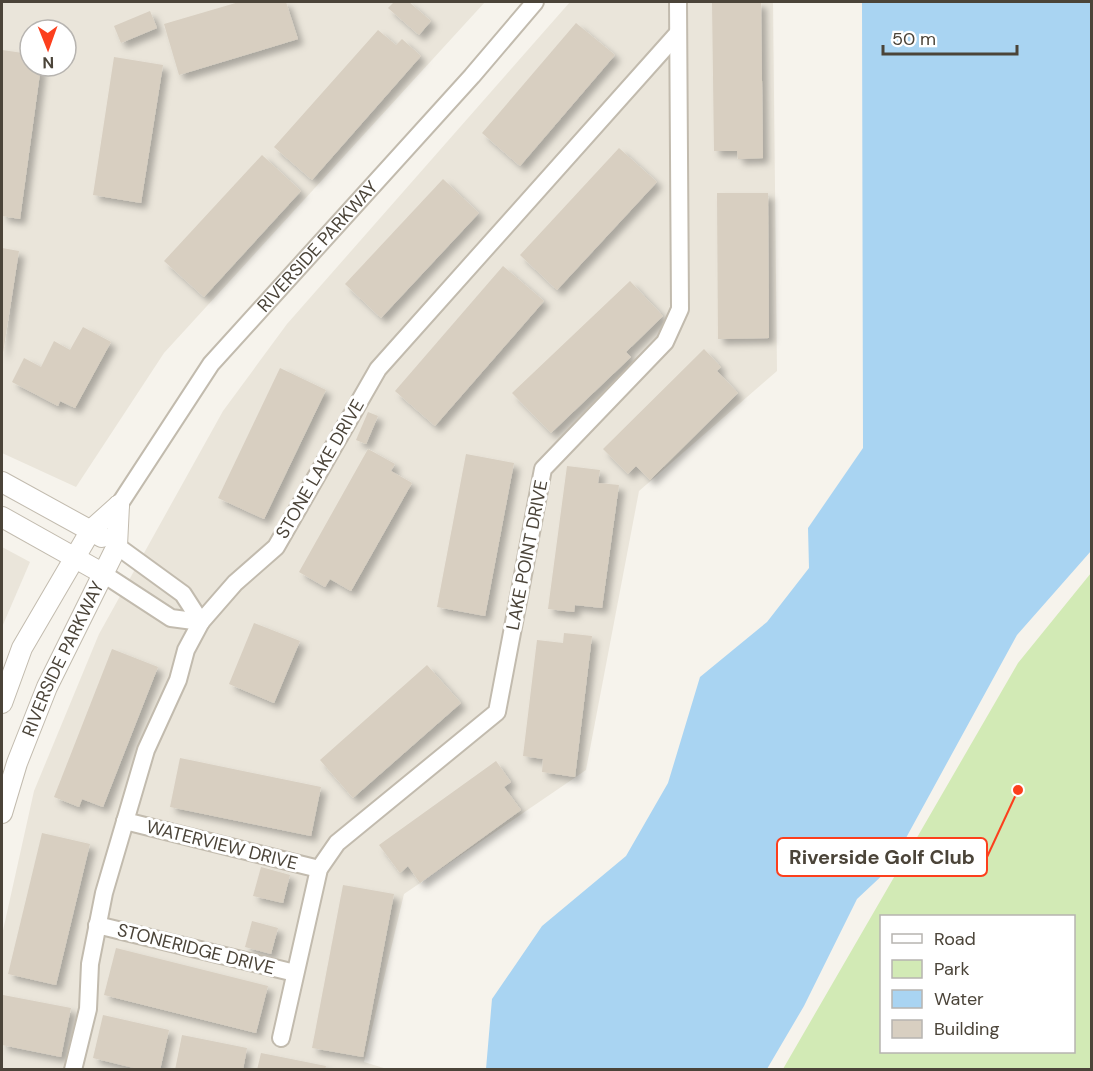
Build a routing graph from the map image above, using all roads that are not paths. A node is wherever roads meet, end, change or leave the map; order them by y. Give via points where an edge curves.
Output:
1 (535, 2) edge
2 (678, 2) edge
3 (678, 33) junction
4 (2, 483) edge
5 (119, 505) junction
6 (2, 516) edge
7 (91, 530) junction
8 (117, 546) junction
9 (76, 556) junction
10 (102, 573) junction
11 (201, 622) junction
12 (2, 703) edge
13 (2, 813) edge
14 (125, 821) junction
15 (319, 868) junction
16 (98, 925) junction
17 (295, 973) junction
18 (281, 1038) dead end
19 (73, 1070) edge

1 - 5 street, RIVERSIDE PARKWAY via 211,364
2 - 3 street, LAKE POINT DRIVE
3 - 11 street, STONE LAKE DRIVE via 378,369 276,547 235,583
3 - 15 street, LAKE POINT DRIVE via 680,309 665,342 543,469 497,712 337,843
4 - 7 street
5 - 7 street, RIVERSIDE PARKWAY
5 - 8 street, RIVERSIDE PARKWAY
6 - 9 street
7 - 8 street
7 - 9 street, RIVERSIDE PARKWAY
8 - 10 street, RIVERSIDE PARKWAY
8 - 11 street via 183,594
9 - 10 street
9 - 12 street, RIVERSIDE PARKWAY via 22,648
10 - 11 street via 171,618
10 - 13 street, RIVERSIDE PARKWAY via 47,687
11 - 14 street, STONE LAKE DRIVE via 146,750
14 - 15 street, WATERVIEW DRIVE
14 - 16 street, STONE LAKE DRIVE
15 - 17 street, LAKE POINT DRIVE
16 - 17 street, STONERIDGE DRIVE
16 - 19 street, STONE LAKE DRIVE via 90,964 88,1009
17 - 18 street, LAKE POINT DRIVE

